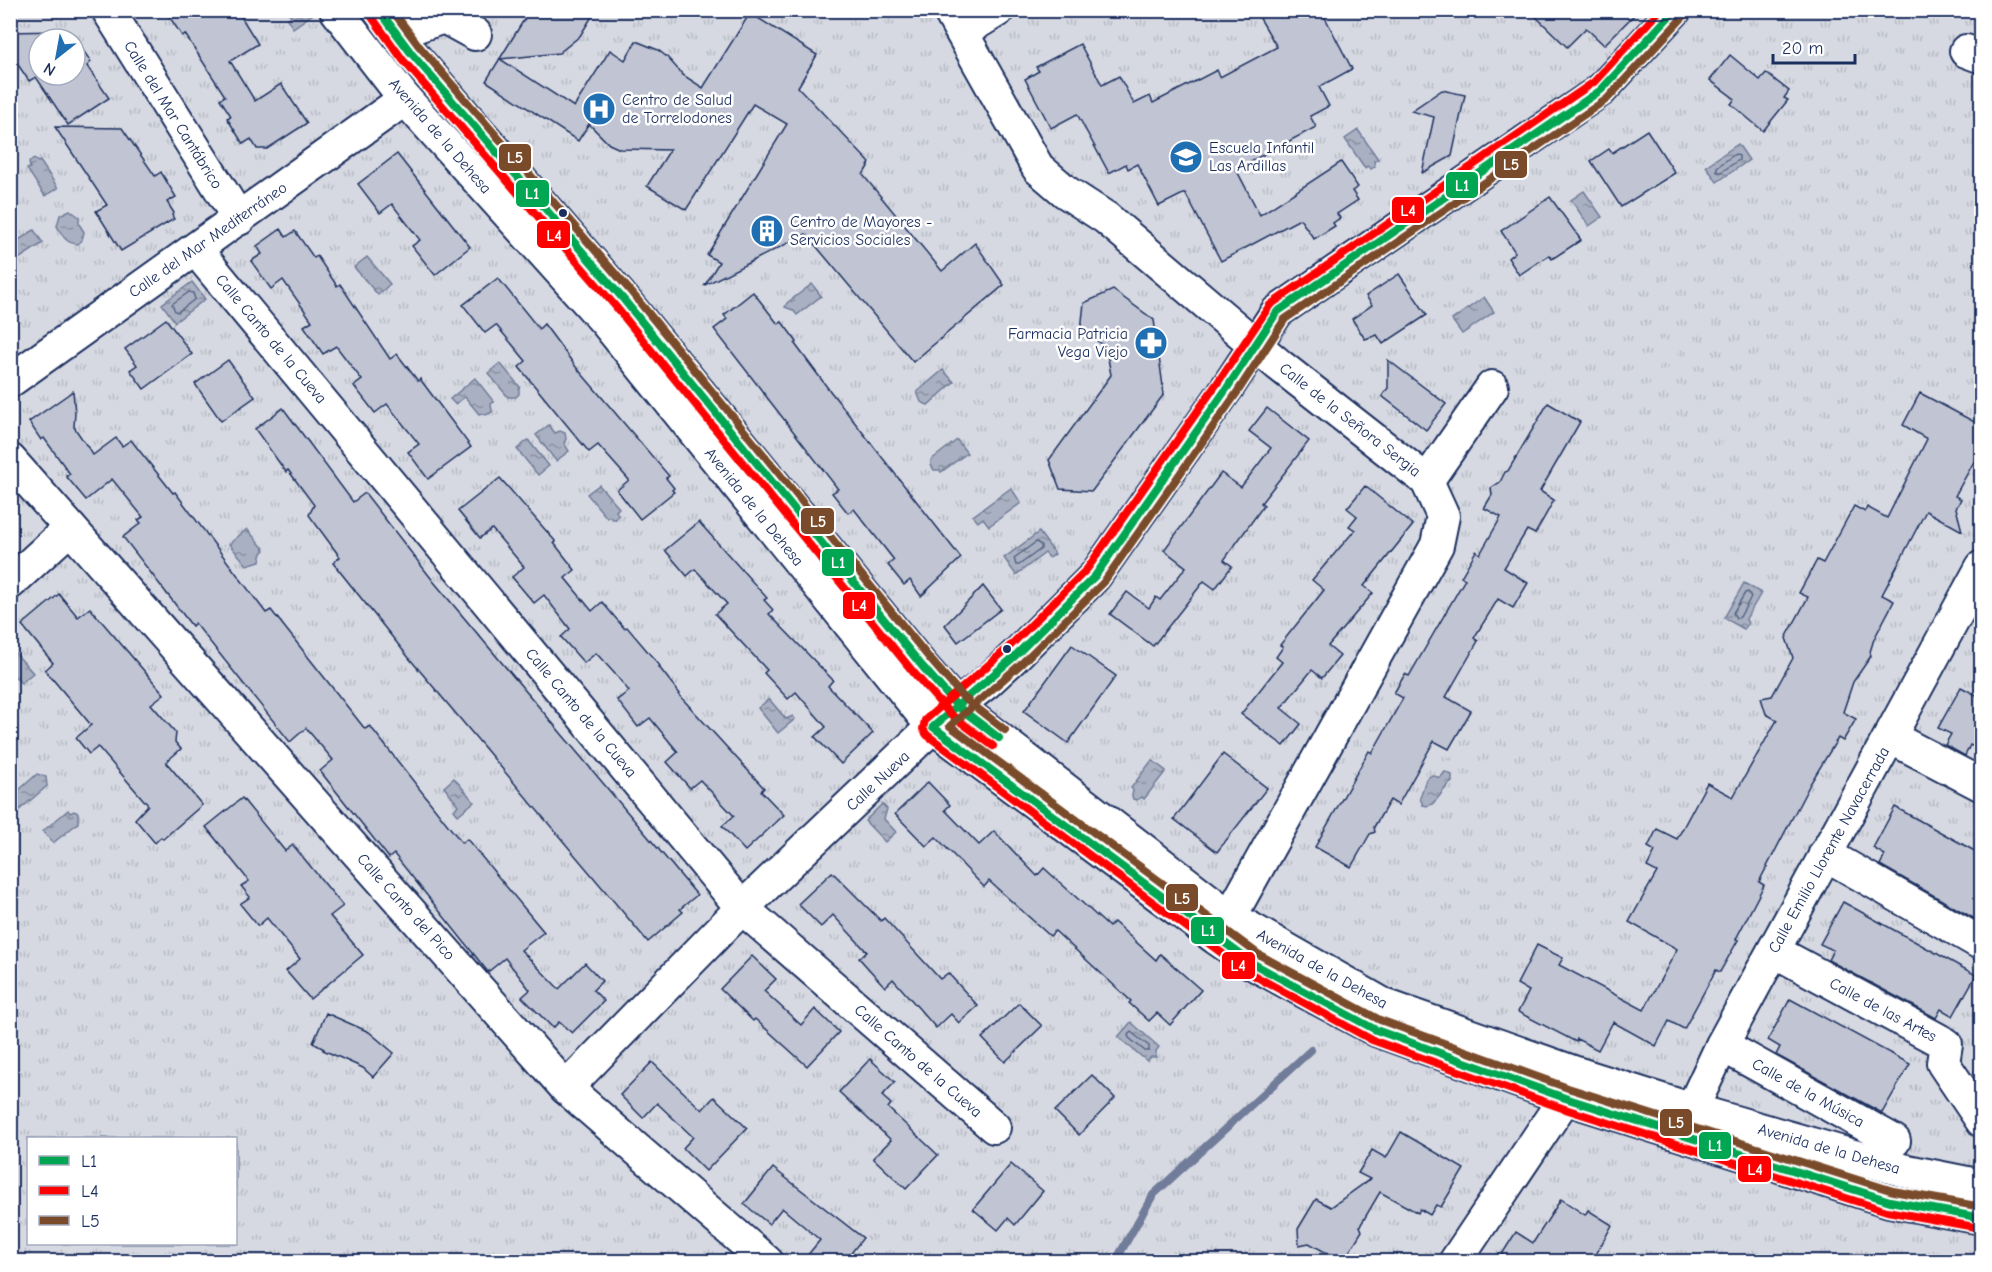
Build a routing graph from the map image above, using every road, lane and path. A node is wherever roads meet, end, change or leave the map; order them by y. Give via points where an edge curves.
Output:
1 (108, 10) edge
2 (999, 10) edge
3 (1676, 10) edge
4 (384, 18) edge
5 (343, 20) edge
6 (956, 21) edge
7 (476, 34) dead end
8 (405, 99) junction
9 (238, 219) junction
10 (206, 262) dead end
11 (1255, 344) junction
12 (10, 381) edge
13 (1492, 387) dead end
14 (10, 460) edge
15 (1427, 481) junction
16 (70, 528) junction
17 (1982, 567) edge
18 (10, 583) edge
19 (957, 706) junction
20 (933, 727) junction
21 (1890, 737) junction
22 (1982, 785) edge
23 (1825, 855) junction
24 (742, 909) junction
25 (1223, 927) junction
26 (1982, 944) edge
27 (1774, 951) junction
28 (1722, 1045) junction
29 (1570, 1085) junction
30 (567, 1088) junction
31 (1982, 1121) edge
32 (1689, 1123) junction
33 (994, 1126) dead end
34 (1894, 1141) dead end
35 (1982, 1186) edge
36 (1982, 1218) edge
37 (767, 1262) edge
38 (1455, 1262) edge

1 - 9 street, Calle del Mar Cantábrico
2 - 6 street
3 - 11 street, Calle Nueva via 1601,90 1277,312
4 - 5 street, Avenida de la Dehesa
4 - 7 street via 444,16
4 - 19 street, Avenida de la Dehesa via 624,300
5 - 8 street, Avenida de la Dehesa
6 - 11 street, Calle de la Señora Sergia via 1038,168 1106,218
8 - 9 street, Calle del Mar Mediterráneo
8 - 20 street, Avenida de la Dehesa via 605,321
9 - 12 street, Calle del Mar Mediterráneo
10 - 24 street, Calle Canto de la Cueva
11 - 15 street, Calle de la Señora Sergia
11 - 19 street, Calle Nueva via 1095,576 1016,656
13 - 15 street
14 - 16 street, Calle Canto del Pico
15 - 25 street, Calle de la Señora Sergia via 1443,516 1437,546
16 - 18 street
16 - 30 street, Calle Canto del Pico
17 - 21 street, Calle Emilio Llorente Navacerrada
19 - 20 street, Calle Nueva
19 - 25 street, Avenida de la Dehesa
20 - 24 street, Calle Nueva
20 - 25 street, Avenida de la Dehesa
21 - 22 street
21 - 23 street, Calle Emilio Llorente Navacerrada
23 - 26 street
23 - 27 street, Calle Emilio Llorente Navacerrada
24 - 30 street, Calle Nueva
24 - 33 street, Calle Canto de la Cueva
25 - 29 street, Avenida de la Dehesa via 1384,1005
27 - 28 street, Calle Emilio Llorente Navacerrada
27 - 31 street, Calle de las Artes via 1946,1044 1943,1062
28 - 32 street, Calle Emilio Llorente Navacerrada
28 - 34 street, Calle de la Música
29 - 32 street, Avenida de la Dehesa
29 - 38 street
30 - 37 street, Calle Canto del Pico
32 - 35 street, Avenida de la Dehesa
32 - 36 street, Avenida de la Dehesa via 1890,1201

